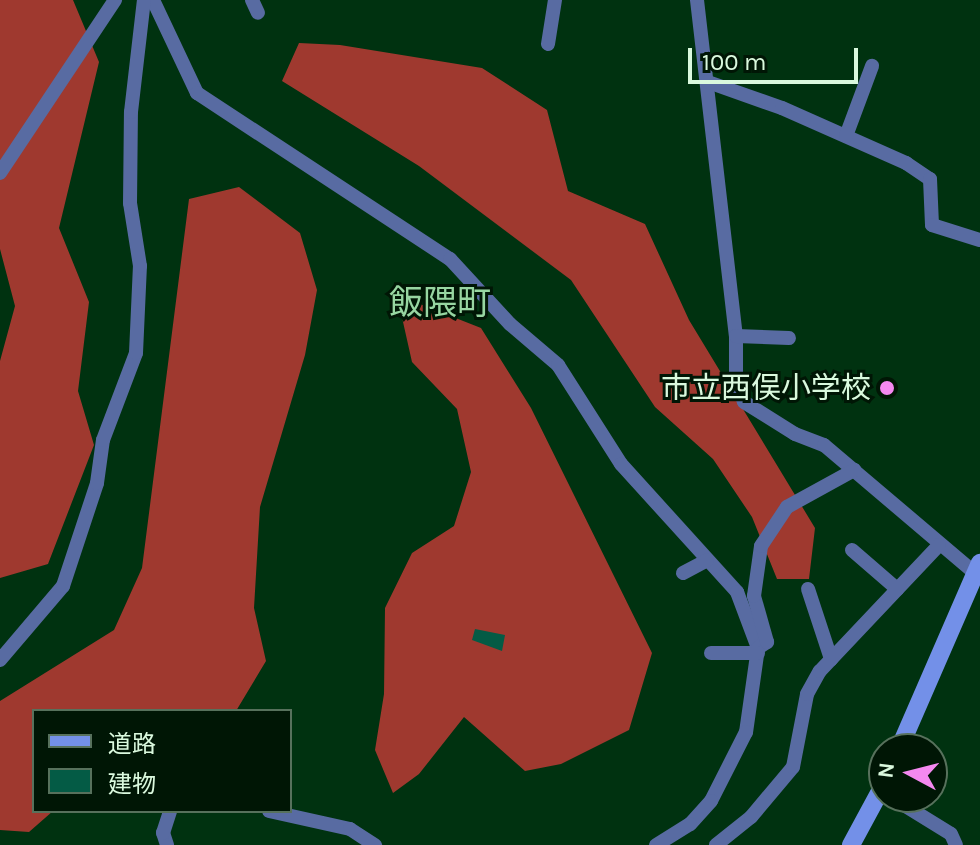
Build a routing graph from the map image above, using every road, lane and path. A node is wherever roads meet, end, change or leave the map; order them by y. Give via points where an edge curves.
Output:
1 (115, 0) edge
2 (144, 0) edge
3 (153, 0) edge
4 (555, 0) edge
5 (697, 0) edge
6 (548, 44) dead end
7 (872, 66) dead end
8 (708, 82) junction
9 (846, 136) junction
10 (0, 173) edge
11 (980, 240) edge
12 (736, 336) junction
13 (789, 338) dead end
14 (854, 470) junction
15 (939, 545) junction
16 (852, 550) dead end
17 (707, 560) junction
18 (977, 568) edge
19 (683, 573) dead end
20 (808, 589) dead end
21 (897, 589) junction
22 (758, 651) junction
23 (711, 653) dead end
24 (831, 659) junction
25 (0, 660) edge
26 (906, 733) edge
27 (169, 813) edge
28 (278, 813) edge
29 (871, 813) edge
30 (919, 813) edge
31 (167, 845) edge
32 (375, 845) edge
33 (656, 845) edge
34 (716, 845) edge
35 (851, 845) edge
36 (956, 845) edge

1 - 10 street
2 - 25 street via 131,112 131,215 140,266 136,353 103,440 97,483 63,586
3 - 17 street via 197,93 450,259 510,324 558,365 621,464
4 - 6 street
5 - 8 street
7 - 9 street
8 - 9 street
8 - 12 street
9 - 11 street via 930,179 932,225
12 - 13 street
12 - 14 street via 736,380 744,402 795,434 824,445
14 - 15 street
14 - 22 street via 787,507 761,546 754,596 767,642
15 - 18 street
15 - 21 street
16 - 21 street
17 - 19 street
17 - 22 street via 737,592
18 - 26 main road
20 - 24 street
21 - 24 street
22 - 23 street
22 - 33 street via 738,754 711,801 690,824
24 - 34 street via 807,694 793,767 751,817
27 - 31 street via 163,833
28 - 32 street via 350,829
29 - 35 main road
30 - 36 street via 951,834

